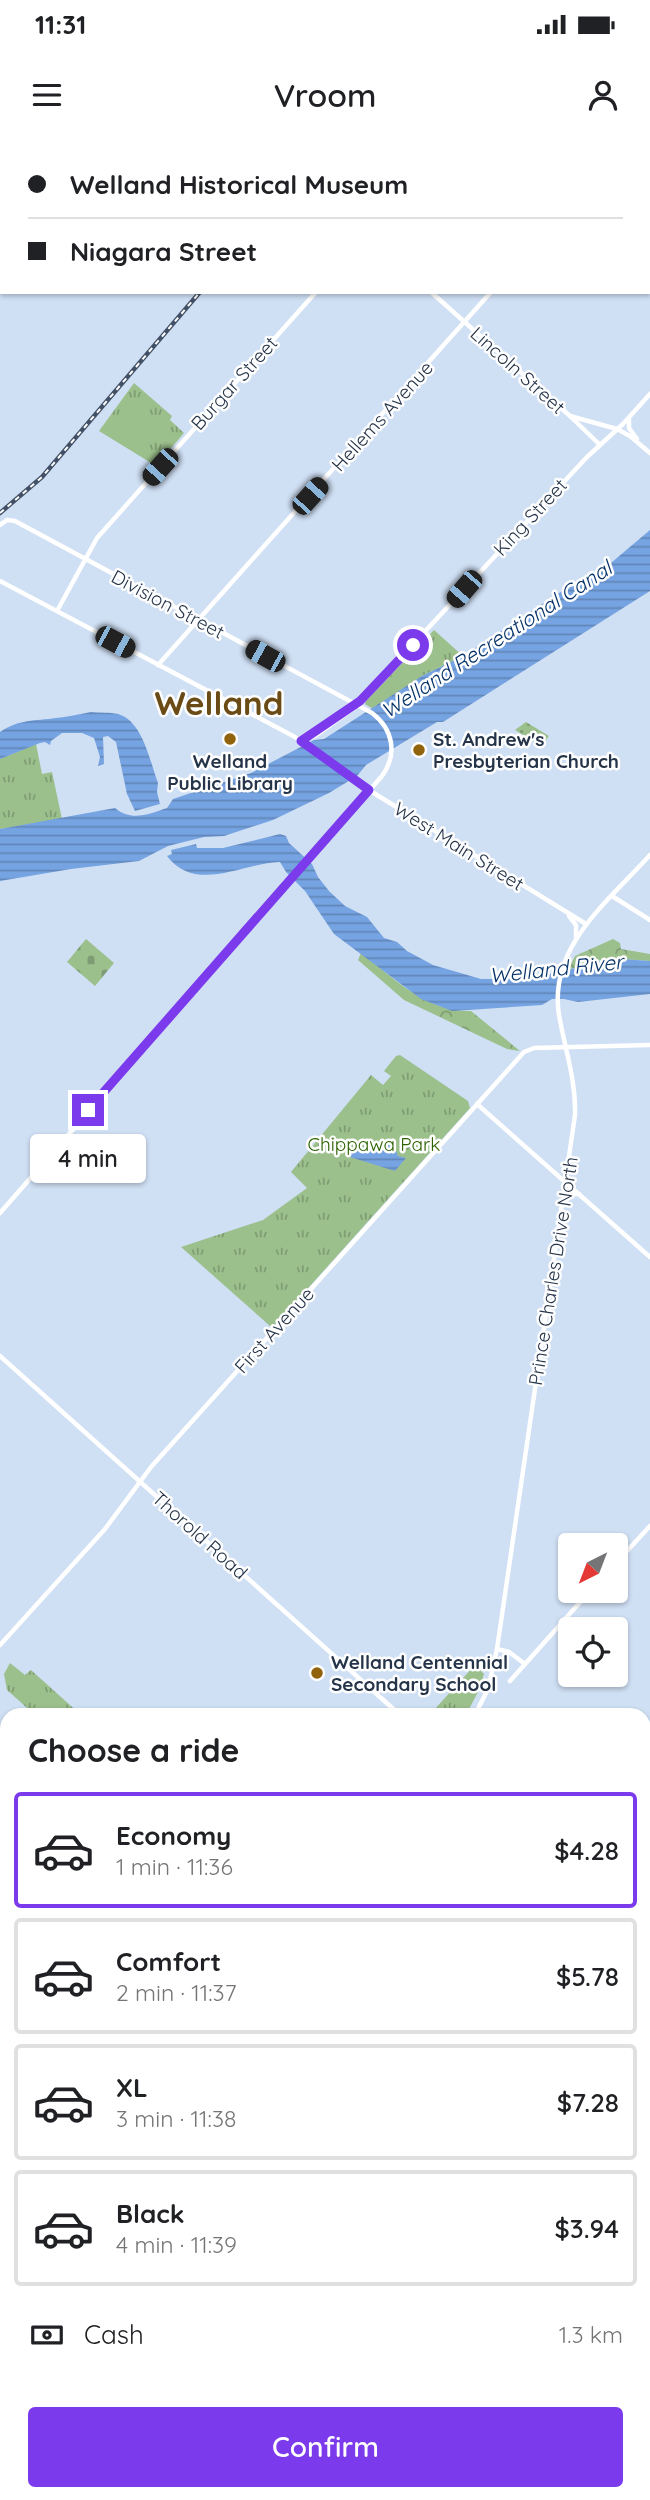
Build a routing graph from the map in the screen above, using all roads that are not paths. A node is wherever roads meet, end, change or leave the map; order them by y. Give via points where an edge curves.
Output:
1 (314, 294) edge
2 (433, 294) edge
3 (489, 294) edge
4 (465, 323) junction
5 (650, 394) edge
6 (631, 415) junction
7 (570, 416) junction
8 (617, 429) junction
9 (639, 443) junction
10 (599, 444) junction
11 (650, 453) edge
12 (0, 525) edge
13 (84, 559) junction
14 (0, 581) edge
15 (32, 598) junction
16 (63, 598) junction
17 (57, 611) junction
18 (198, 620) junction
19 (158, 665) junction
20 (356, 705) junction
21 (303, 743) junction
22 (371, 788) junction
23 (650, 855) edge
24 (612, 895) junction
25 (567, 913) junction
26 (650, 920) edge
27 (586, 924) junction
28 (576, 938) junction
29 (650, 1045) edge
30 (566, 1047) junction
31 (477, 1104) junction
32 (542, 1162) junction
33 (569, 1165) junction
34 (566, 1182) junction
35 (580, 1194) junction
36 (563, 1203) junction
37 (0, 1213) edge
38 (650, 1258) edge
39 (0, 1356) edge
40 (148, 1472) junction
41 (131, 1473) junction
42 (141, 1481) junction
43 (650, 1526) edge
44 (628, 1550) edge
45 (579, 1603) edge
46 (0, 1645) edge
47 (497, 1649) junction
48 (525, 1664) junction
49 (510, 1681) dead end
50 (392, 1708) edge
51 (478, 1708) edge

1 - 13 main road, Burgar Street via 104,529
2 - 4 main road, Lincoln Street
3 - 4 main road, Hellems Avenue
4 - 7 main road, Lincoln Street
4 - 18 main road, Hellems Avenue
5 - 6 main road, King Street
6 - 8 main road, King Street
6 - 9 main road via 629,428
7 - 8 main road, Lincoln Street
7 - 10 main road
8 - 9 main road, Lincoln Street
8 - 10 main road, King Street
9 - 11 main road, Lincoln Street
10 - 20 main road, King Street
12 - 13 main road, Division Street via 9,519
13 - 16 main road, Burgar Street
13 - 18 main road, Division Street
14 - 15 main road, West Main Street
15 - 16 main road via 52,606
15 - 17 main road, West Main Street
16 - 17 main road, Burgar Street
17 - 19 main road, West Main Street
18 - 19 main road, Hellems Avenue
18 - 20 main road, Division Street
19 - 21 main road, West Main Street
20 - 21 main road, King Street
20 - 22 main road, Division Street via 379,719 392,744 386,770
21 - 22 main road, West Main Street
22 - 25 main road, West Main Street
22 - 37 main road, Division Street
23 - 24 main road, Prince Charles Drive North
24 - 26 main road
24 - 27 main road, Prince Charles Drive North
25 - 27 main road, West Main Street
25 - 28 main road via 576,925
27 - 28 main road, Prince Charles Drive North
28 - 30 main road, Prince Charles Drive North via 562,966 558,990
29 - 30 main road, First Avenue
30 - 31 main road, First Avenue via 528,1050
30 - 33 main road, Prince Charles Drive North via 576,1102
31 - 32 main road
31 - 40 main road, First Avenue
32 - 33 main road via 558,1171
32 - 34 main road
33 - 34 main road, Prince Charles Drive North
34 - 35 main road
34 - 36 main road, Prince Charles Drive North
35 - 36 main road via 568,1195
35 - 38 main road
36 - 47 main road, Prince Charles Drive North
39 - 41 main road, Thorold Road
40 - 41 main road
40 - 42 main road, First Avenue
41 - 42 main road, Thorold Road
42 - 46 main road, First Avenue
42 - 50 main road, Thorold Road
43 - 44 main road
45 - 48 main road
47 - 48 main road
47 - 51 main road, Prince Charles Drive North
48 - 49 main road

